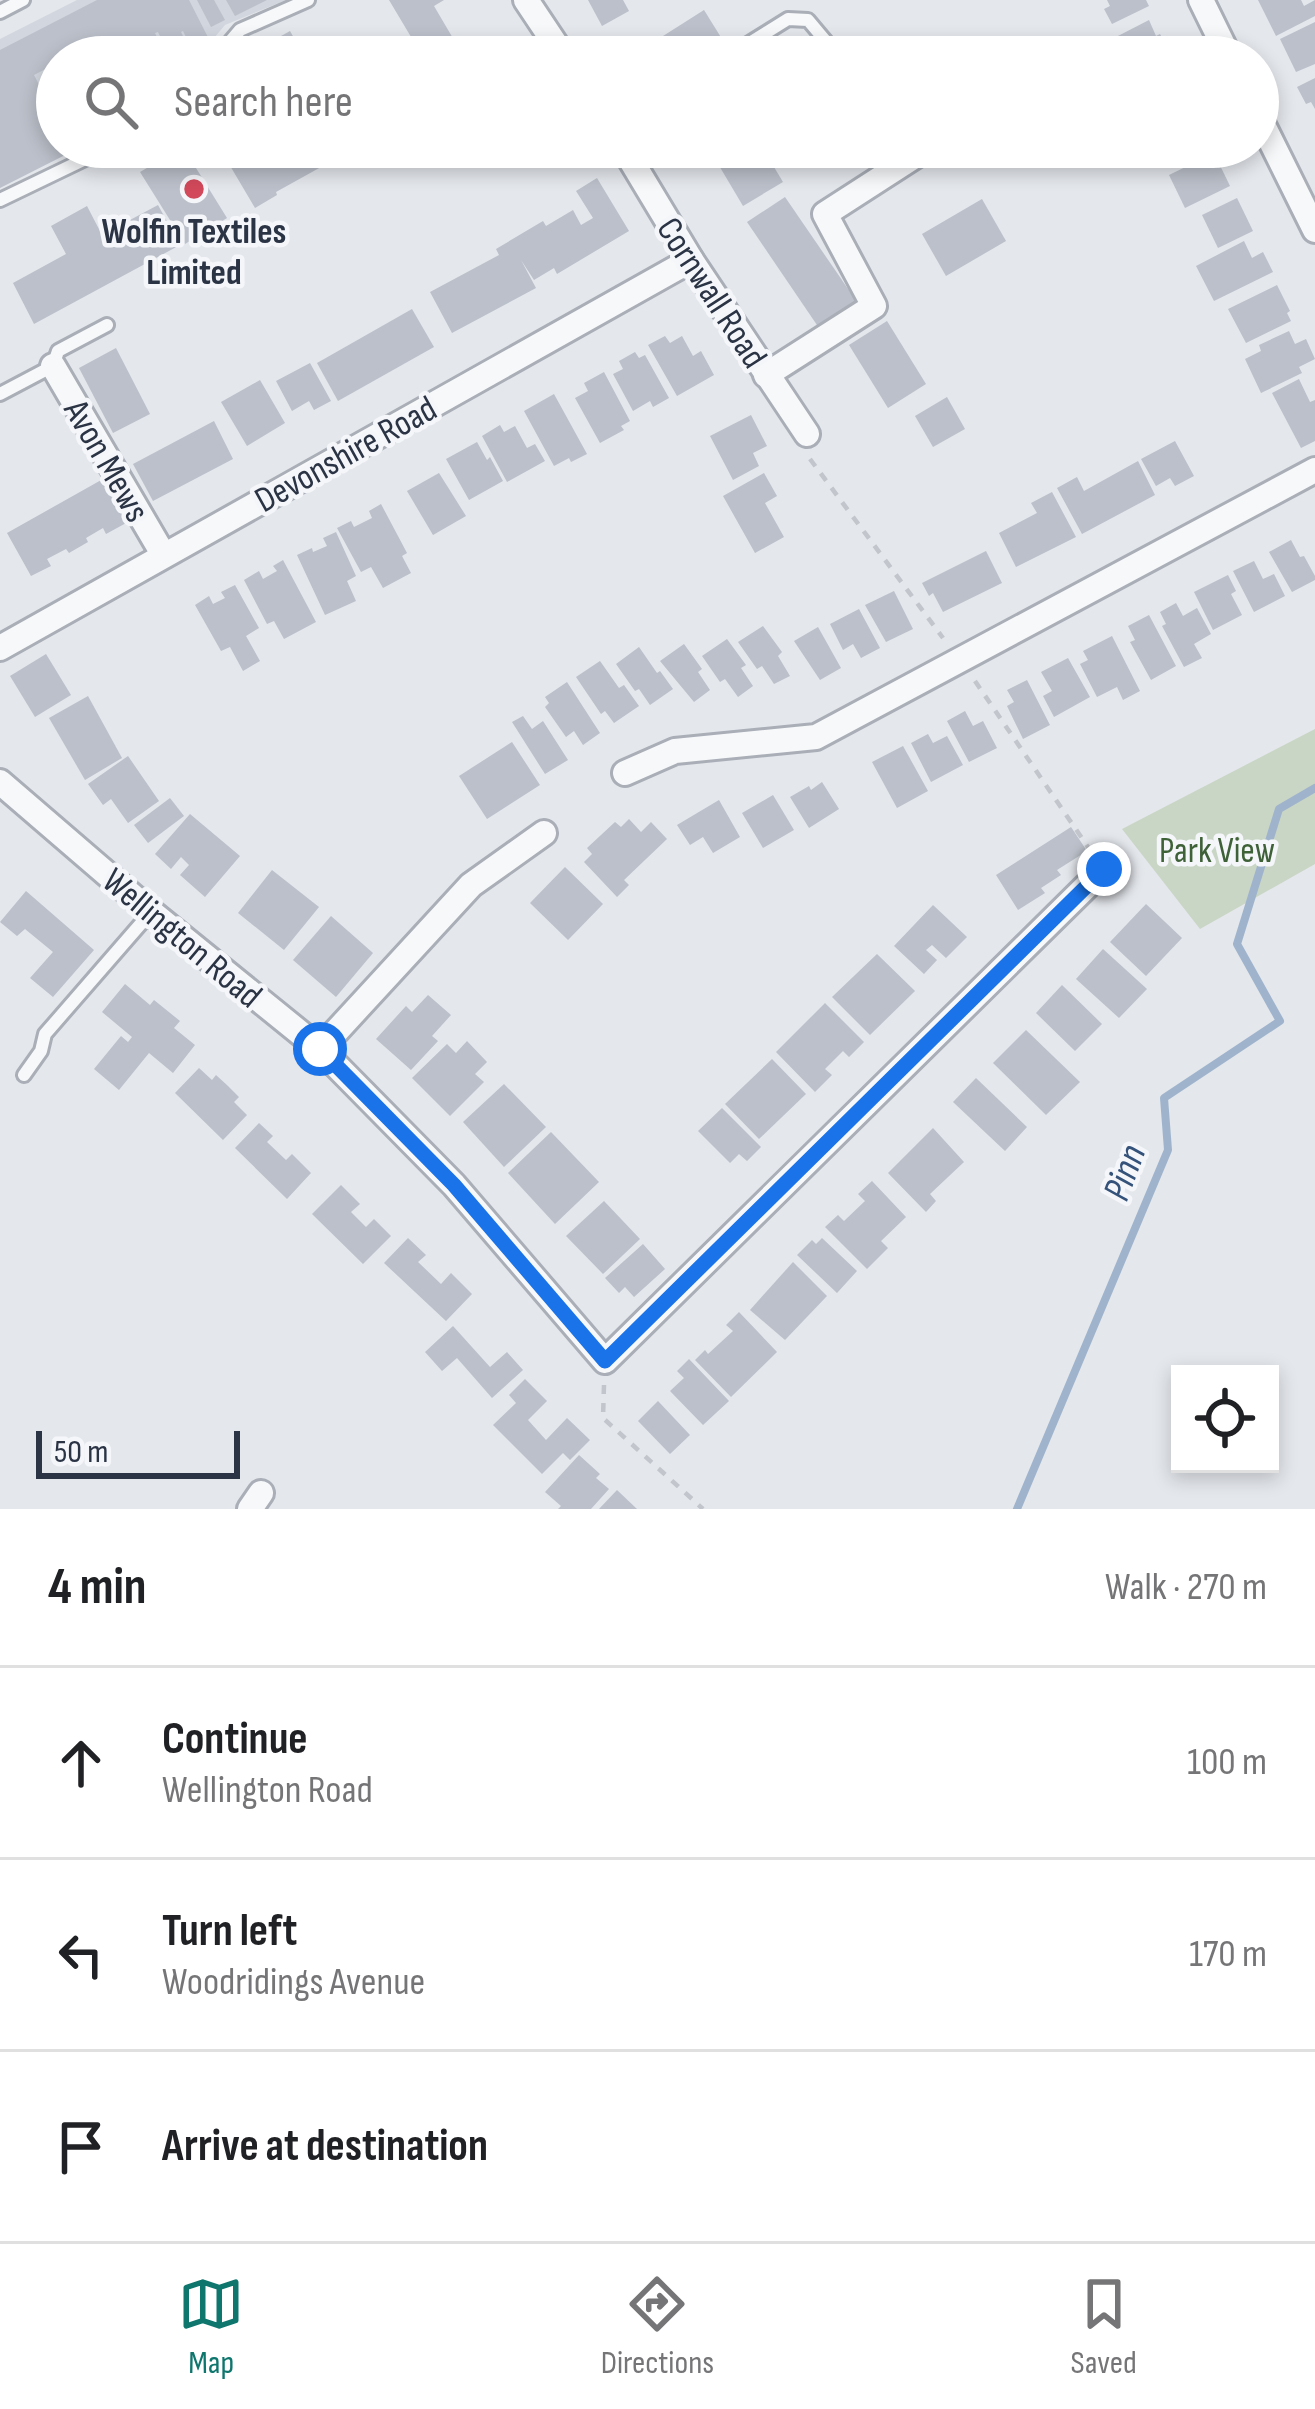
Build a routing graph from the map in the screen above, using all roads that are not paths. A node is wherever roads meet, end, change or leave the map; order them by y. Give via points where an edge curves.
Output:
1 (22, 0) edge
2 (308, 0) edge
3 (526, 0) edge
4 (1201, 0) edge
5 (0, 12) edge
6 (235, 36) edge
7 (550, 36) edge
8 (761, 36) edge
9 (821, 36) edge
10 (1219, 36) edge
11 (1279, 157) edge
12 (66, 168) edge
13 (636, 168) edge
14 (896, 168) edge
15 (0, 200) edge
16 (1315, 230) edge
17 (691, 260) junction
18 (107, 325) dead end
19 (53, 366) junction
20 (766, 375) junction
21 (0, 394) edge
22 (807, 434) dead end
23 (1315, 470) edge
24 (163, 554) junction
25 (0, 648) edge
26 (625, 773) dead end
27 (0, 782) edge
28 (544, 833) dead end
29 (1104, 869) dead end
30 (151, 912) junction
31 (320, 1049) junction
32 (24, 1076) dead end

1 - 5 lane
2 - 6 lane
3 - 7 street
4 - 10 street
8 - 9 lane via 788,19 808,20
11 - 16 street
12 - 15 lane
13 - 17 street, Cornwall Road
14 - 20 street via 825,214 874,307
17 - 20 street, Cornwall Road
17 - 24 street, Devonshire Road
18 - 19 lane via 58,351
19 - 21 lane
19 - 24 street, Avon Mews
20 - 22 street, Cornwall Road
23 - 26 street via 816,737 675,751
24 - 25 street, Devonshire Road
27 - 30 street, Wellington Road
28 - 31 street via 471,886
29 - 31 street, Wellington Road via 605,1361 454,1185
30 - 31 street, Wellington Road
30 - 32 lane via 45,1034

